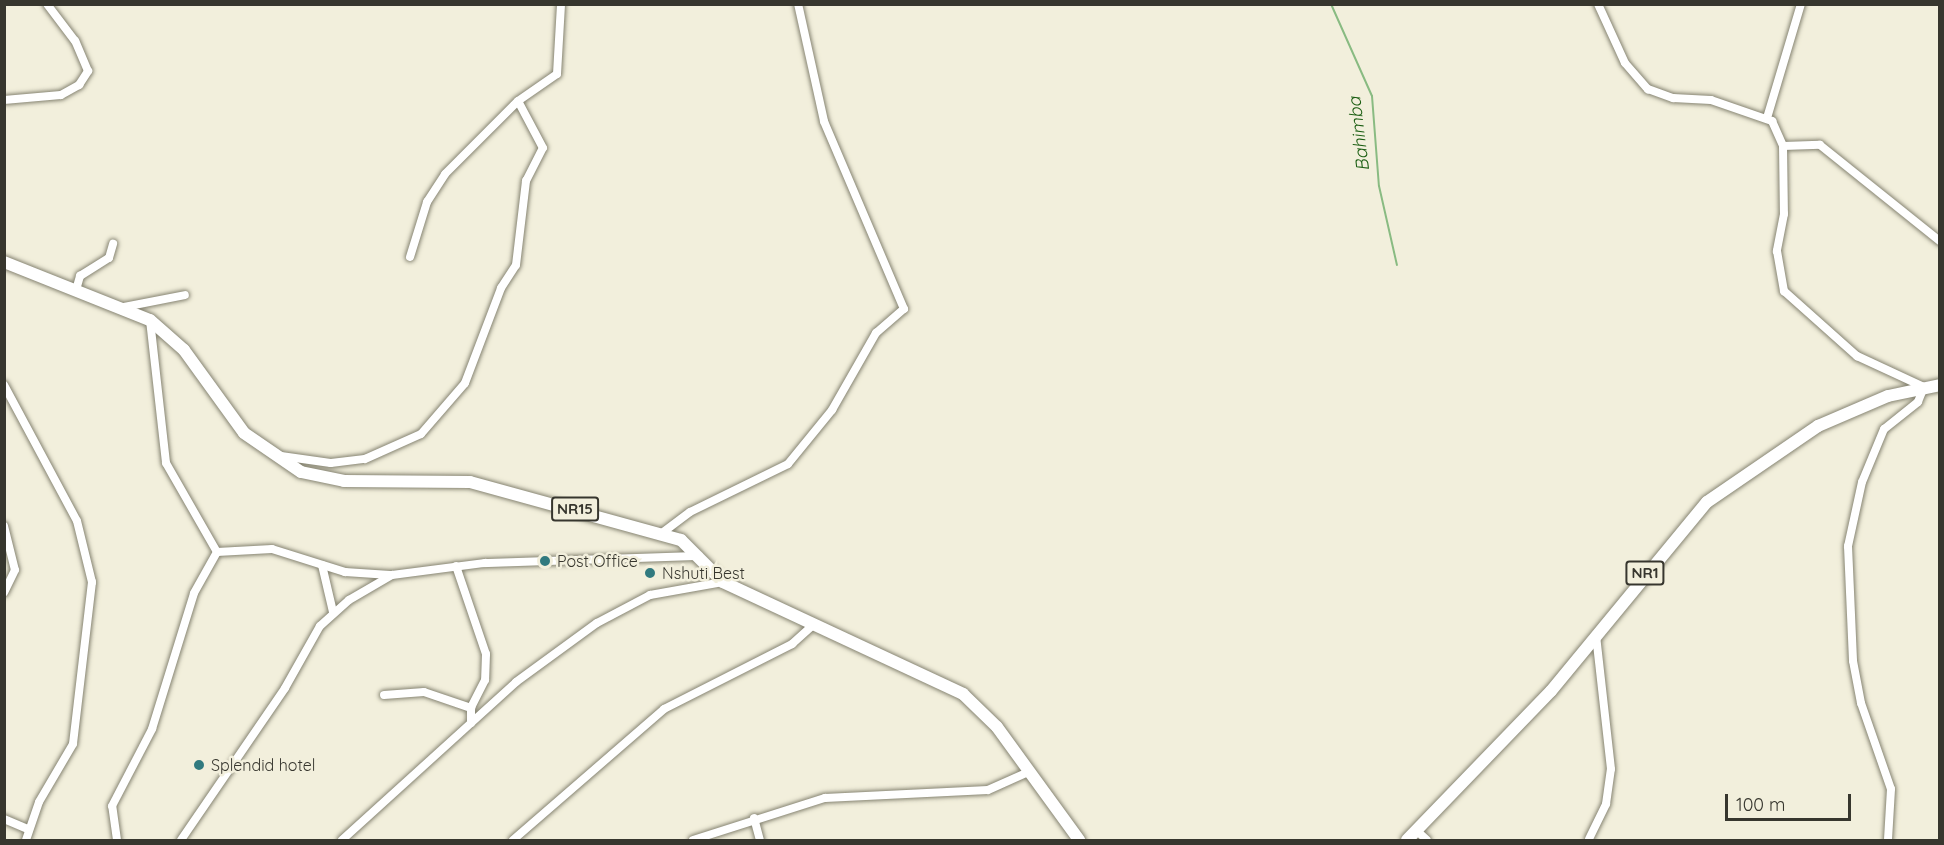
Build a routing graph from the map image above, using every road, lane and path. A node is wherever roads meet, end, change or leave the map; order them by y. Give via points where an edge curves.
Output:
1 (47, 4) edge
2 (561, 4) edge
3 (798, 4) edge
4 (1598, 4) edge
5 (1801, 4) edge
6 (4, 100) edge
7 (518, 101) junction
8 (1767, 118) junction
9 (1782, 146) junction
10 (1940, 241) edge
11 (113, 244) dead end
12 (410, 258) dead end
13 (4, 262) edge
14 (76, 290) junction
15 (185, 295) dead end
16 (124, 308) junction
17 (150, 320) junction
18 (4, 385) edge
19 (1940, 385) edge
20 (1924, 387) junction
21 (268, 454) junction
22 (4, 526) edge
23 (662, 533) junction
24 (217, 552) junction
25 (702, 556) junction
26 (322, 565) junction
27 (456, 566) junction
28 (392, 575) junction
29 (723, 582) junction
30 (4, 593) edge
31 (333, 612) junction
32 (815, 623) junction
33 (1596, 636) junction
34 (384, 695) dead end
35 (471, 708) junction
36 (471, 723) junction
37 (1026, 773) junction
38 (754, 818) junction
39 (4, 819) edge
40 (27, 829) junction
41 (1417, 831) junction
42 (1589, 839) edge
43 (26, 840) edge
44 (117, 840) edge
45 (181, 840) edge
46 (342, 840) edge
47 (513, 840) edge
48 (693, 840) edge
49 (760, 840) edge
50 (1078, 840) edge
51 (1407, 840) edge
52 (1427, 840) edge
53 (1888, 840) edge

1 - 6 street via 75,40 88,71 79,85 61,95
2 - 7 street via 557,74
3 - 23 street via 824,121 904,309 876,333 832,410 788,464 690,512
4 - 8 street via 1624,63 1648,88
5 - 8 street
7 - 12 street via 446,174 427,202
7 - 21 street via 531,117 542,154 526,181 516,265 458,395 421,434 365,459 331,463
8 - 9 street
9 - 10 street via 1820,145
9 - 20 street via 1784,202 1777,251 1784,291 1857,356
11 - 14 street via 109,258 80,276
13 - 14 highway, NR15
14 - 16 highway, NR15
15 - 16 street
16 - 17 highway, NR15
17 - 21 highway, NR15 via 184,350 233,420
17 - 24 street via 166,463
18 - 40 street via 77,521 92,582 74,744
19 - 20 highway, NR1
20 - 33 highway, NR1 via 1852,410 1751,468 1707,502
20 - 53 street via 1918,402 1884,429 1862,482 1848,546 1853,661 1861,703 1892,789
21 - 23 highway, NR15 via 327,479 470,482
22 - 30 street via 15,570
23 - 25 highway, NR15
24 - 26 street via 272,549
24 - 44 street via 194,593 152,729 111,806
25 - 27 street
25 - 29 highway, NR15
26 - 28 street
26 - 31 street
27 - 28 street
27 - 35 street via 486,654 485,680
28 - 31 street
29 - 32 highway, NR15
29 - 36 street via 681,586 626,605 544,660
31 - 45 street
32 - 37 highway, NR15 via 963,694 997,728
32 - 47 street via 792,644 664,709
33 - 41 highway, NR1 via 1551,692
33 - 42 street via 1611,769 1606,804
34 - 35 street via 424,692
35 - 36 street
36 - 46 street
37 - 38 street via 988,790 844,795
37 - 50 highway, NR15
38 - 48 street
38 - 49 street
39 - 40 street
40 - 43 street
41 - 51 highway, NR1
41 - 52 street

